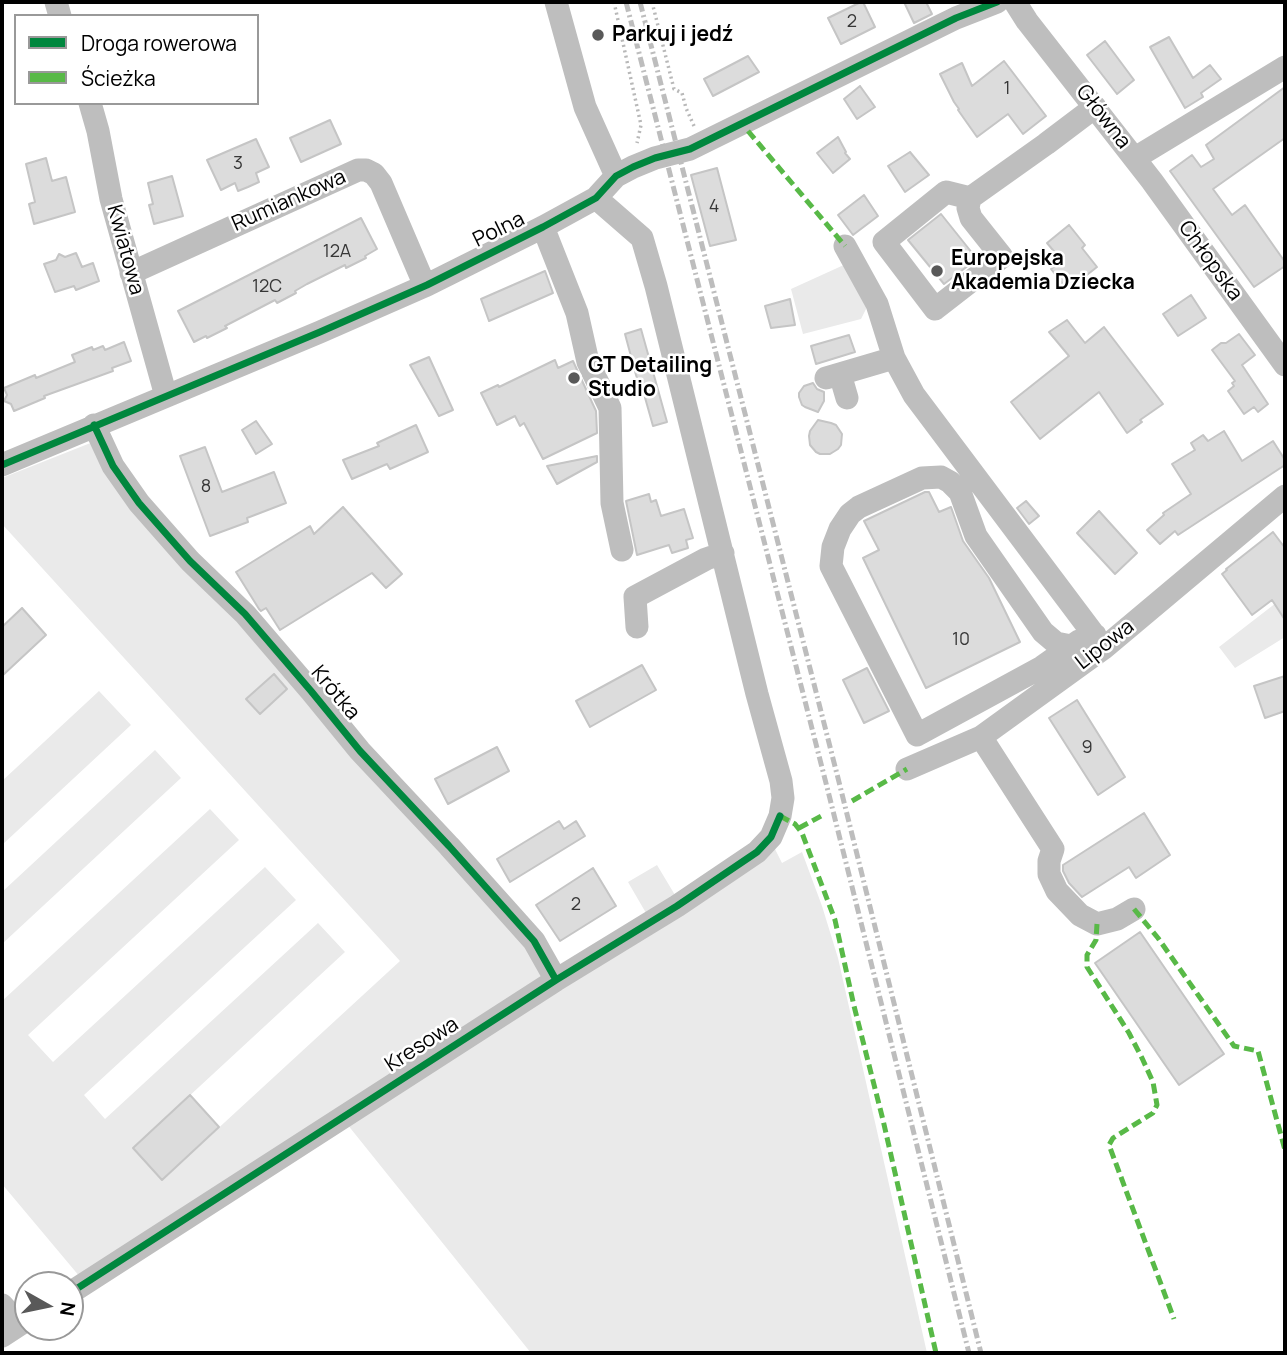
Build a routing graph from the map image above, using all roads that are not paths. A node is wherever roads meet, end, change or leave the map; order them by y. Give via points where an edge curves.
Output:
1 (556, 2) edge
2 (997, 2) edge
3 (1015, 2) edge
4 (1285, 66) edge
5 (91, 105) edge
6 (1095, 107) junction
7 (1135, 158) junction
8 (624, 172) junction
9 (596, 198) junction
10 (970, 198) junction
11 (543, 228) junction
12 (845, 246) dead end
13 (131, 272) junction
14 (425, 286) junction
15 (894, 358) junction
16 (1285, 365) edge
17 (166, 396) junction
18 (847, 398) dead end
19 (94, 425) junction
20 (2, 465) edge
21 (1285, 496) edge
22 (622, 550) dead end
23 (723, 554) junction
24 (636, 627) dead end
25 (1099, 641) junction
26 (1071, 646) junction
27 (981, 737) junction
28 (907, 769) dead end
29 (1135, 909) dead end
30 (556, 980) junction
31 (84, 1284) edge

1 - 8 street via 585,107
2 - 8 street, Polna via 690,149
3 - 6 street, Główna
4 - 7 street, Główna
5 - 13 street, Kwiatowa
6 - 7 street, Główna
6 - 10 street
7 - 16 street, Chłopska
8 - 9 street, Polna
9 - 11 street, Polna
9 - 23 street via 642,238
10 - 10 street via 971,218 1002,257 935,309 884,242 946,192
11 - 14 street, Polna
11 - 22 street via 577,313 589,362 610,408 612,503
12 - 15 street via 877,304
13 - 14 street, Rumiankowa via 366,170 381,183
13 - 17 street, Kwiatowa
14 - 17 street, Polna
15 - 18 street via 833,376
15 - 25 street via 914,395
17 - 19 street, Polna
19 - 20 street, Polna
19 - 30 street, Krótka via 113,466 139,503 245,614 360,751 534,941
21 - 25 street, Lipowa
23 - 24 street via 635,597
23 - 30 street, Kresowa via 781,781 780,816 771,837 757,852
25 - 26 street
25 - 27 street, Lipowa
26 - 26 street via 1056,643 1043,632 976,536 960,492 941,477 922,478 859,507 840,529 831,566 917,735 1042,667
27 - 28 street, Lipowa
27 - 29 street via 1053,849 1049,874 1057,891 1080,915 1097,924
30 - 31 street, Kresowa

